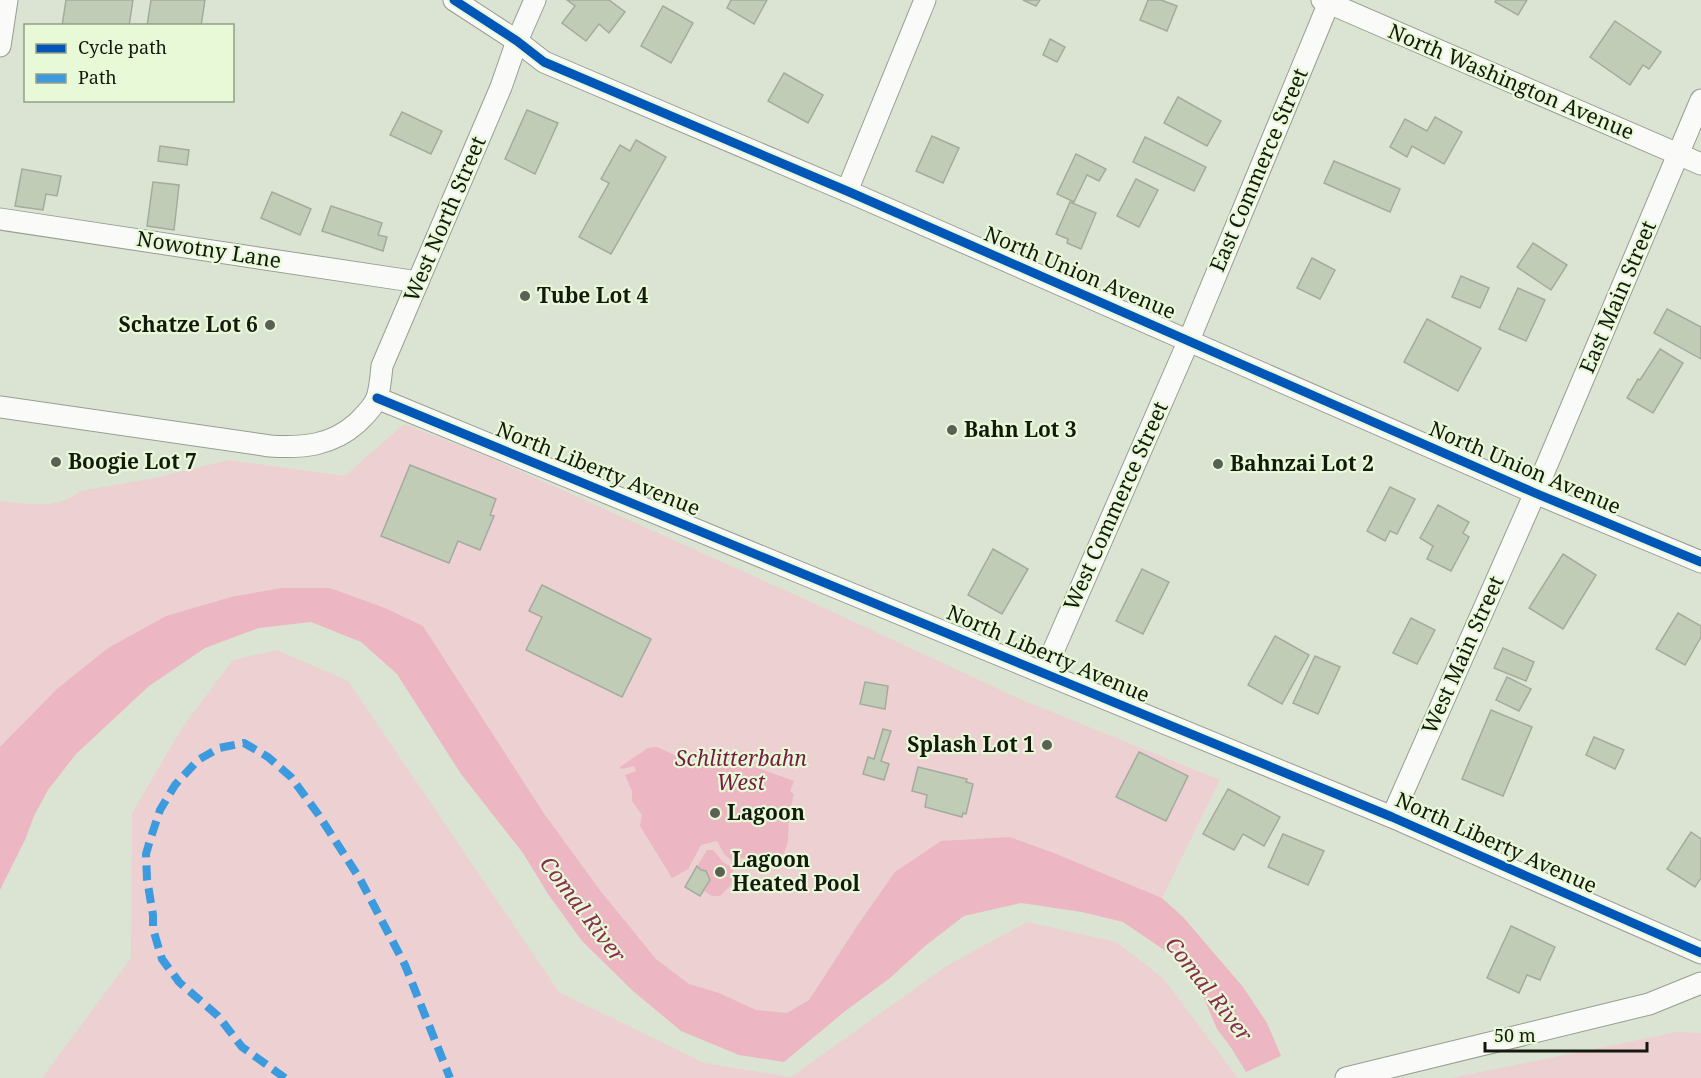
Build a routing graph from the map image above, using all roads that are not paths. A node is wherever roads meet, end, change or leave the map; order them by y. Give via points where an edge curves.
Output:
1 (7, 0) edge
2 (454, 0) edge
3 (534, 0) edge
4 (925, 0) edge
5 (1327, 1) edge
6 (517, 40) junction
7 (0, 46) edge
8 (1701, 100) edge
9 (1678, 154) junction
10 (1701, 164) edge
11 (847, 191) junction
12 (0, 219) edge
13 (418, 282) junction
14 (1189, 340) junction
15 (377, 398) junction
16 (0, 407) edge
17 (1534, 493) junction
18 (1701, 562) edge
19 (1044, 672) junction
20 (1392, 817) junction
21 (1701, 953) edge
22 (1701, 983) edge
23 (1346, 1078) edge

1 - 7 street
2 - 6 street, North Union Avenue
3 - 6 street, West North Street
4 - 11 street
5 - 9 street, North Washington Avenue
5 - 14 street, East Commerce Street
6 - 11 street, North Union Avenue via 544,62
6 - 13 street, West North Street
8 - 9 street, East Main Street
9 - 10 street, North Washington Avenue
9 - 17 street, East Main Street
11 - 14 street, North Union Avenue
12 - 13 street, Nowotny Lane
13 - 15 street, West North Street via 382,366
14 - 17 street, North Union Avenue
14 - 19 street, West Commerce Street
15 - 16 street via 342,435 323,443 295,447
15 - 19 street, North Liberty Avenue
17 - 18 street, North Union Avenue
17 - 20 street, West Main Street
19 - 20 street, North Liberty Avenue
20 - 21 street, North Liberty Avenue
22 - 23 street via 1649,1004

